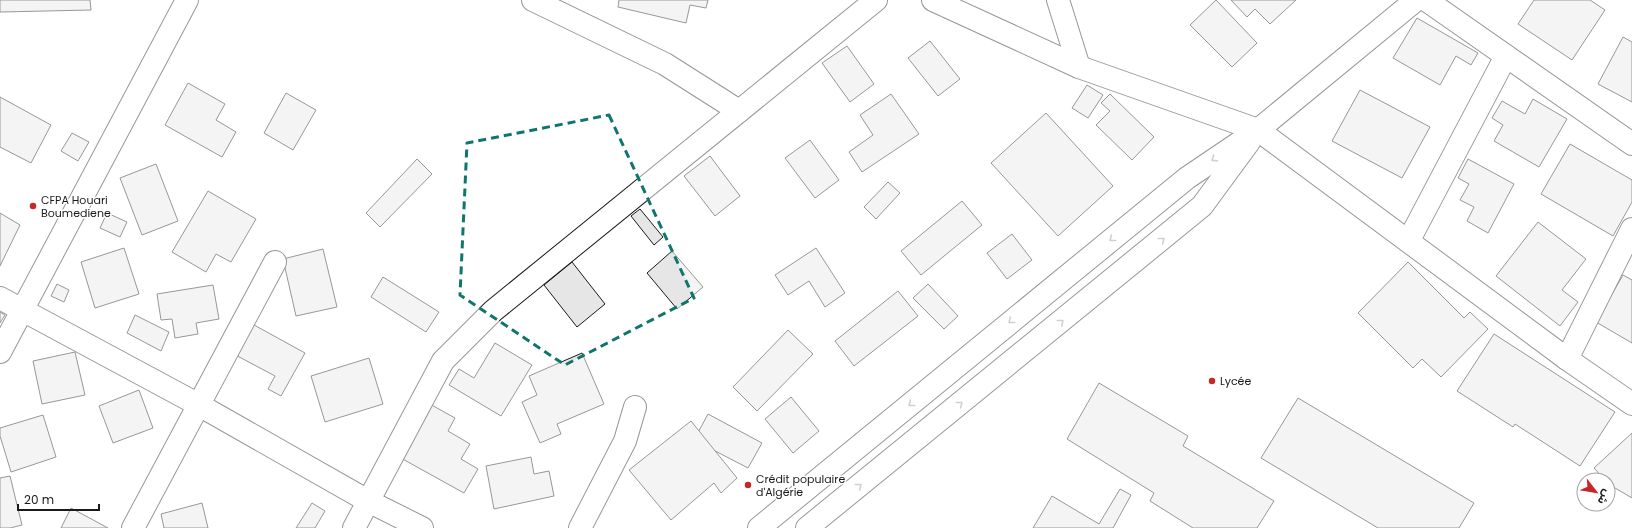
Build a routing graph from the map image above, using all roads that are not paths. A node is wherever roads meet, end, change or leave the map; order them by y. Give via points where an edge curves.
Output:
1 (187, 0) edge
2 (533, 0) edge
3 (876, 0) edge
4 (933, 0) edge
5 (1058, 0) edge
6 (1416, 0) edge
7 (1426, 0) edge
8 (1506, 56) junction
9 (1079, 67) junction
10 (739, 111) junction
11 (1258, 130) junction
12 (1632, 144) edge
13 (1632, 228) edge
14 (1409, 240) junction
15 (275, 262) dead end
16 (0, 298) edge
17 (23, 310) junction
18 (0, 352) edge
19 (1567, 358) junction
20 (1632, 404) edge
21 (199, 405) junction
22 (635, 407) dead end
23 (368, 501) junction
24 (133, 528) edge
25 (354, 528) edge
26 (422, 528) edge
27 (580, 528) edge
28 (759, 528) edge
29 (807, 528) edge

1 - 17 street
2 - 10 street via 665,64
3 - 10 street
4 - 9 street
5 - 9 street
6 - 11 street
7 - 8 street
8 - 12 street
8 - 14 street
9 - 11 street
10 - 23 street via 493,311 460,343 443,361
11 - 14 street
11 -> 28 street via 1187,178
29 -> 11 street via 1202,206
13 - 19 street
14 - 19 street
15 - 21 street
16 - 17 street
17 - 18 street
17 - 21 street
19 - 20 street
21 - 23 street
21 - 24 street
22 - 27 street via 625,441
23 - 25 street
23 - 26 street

